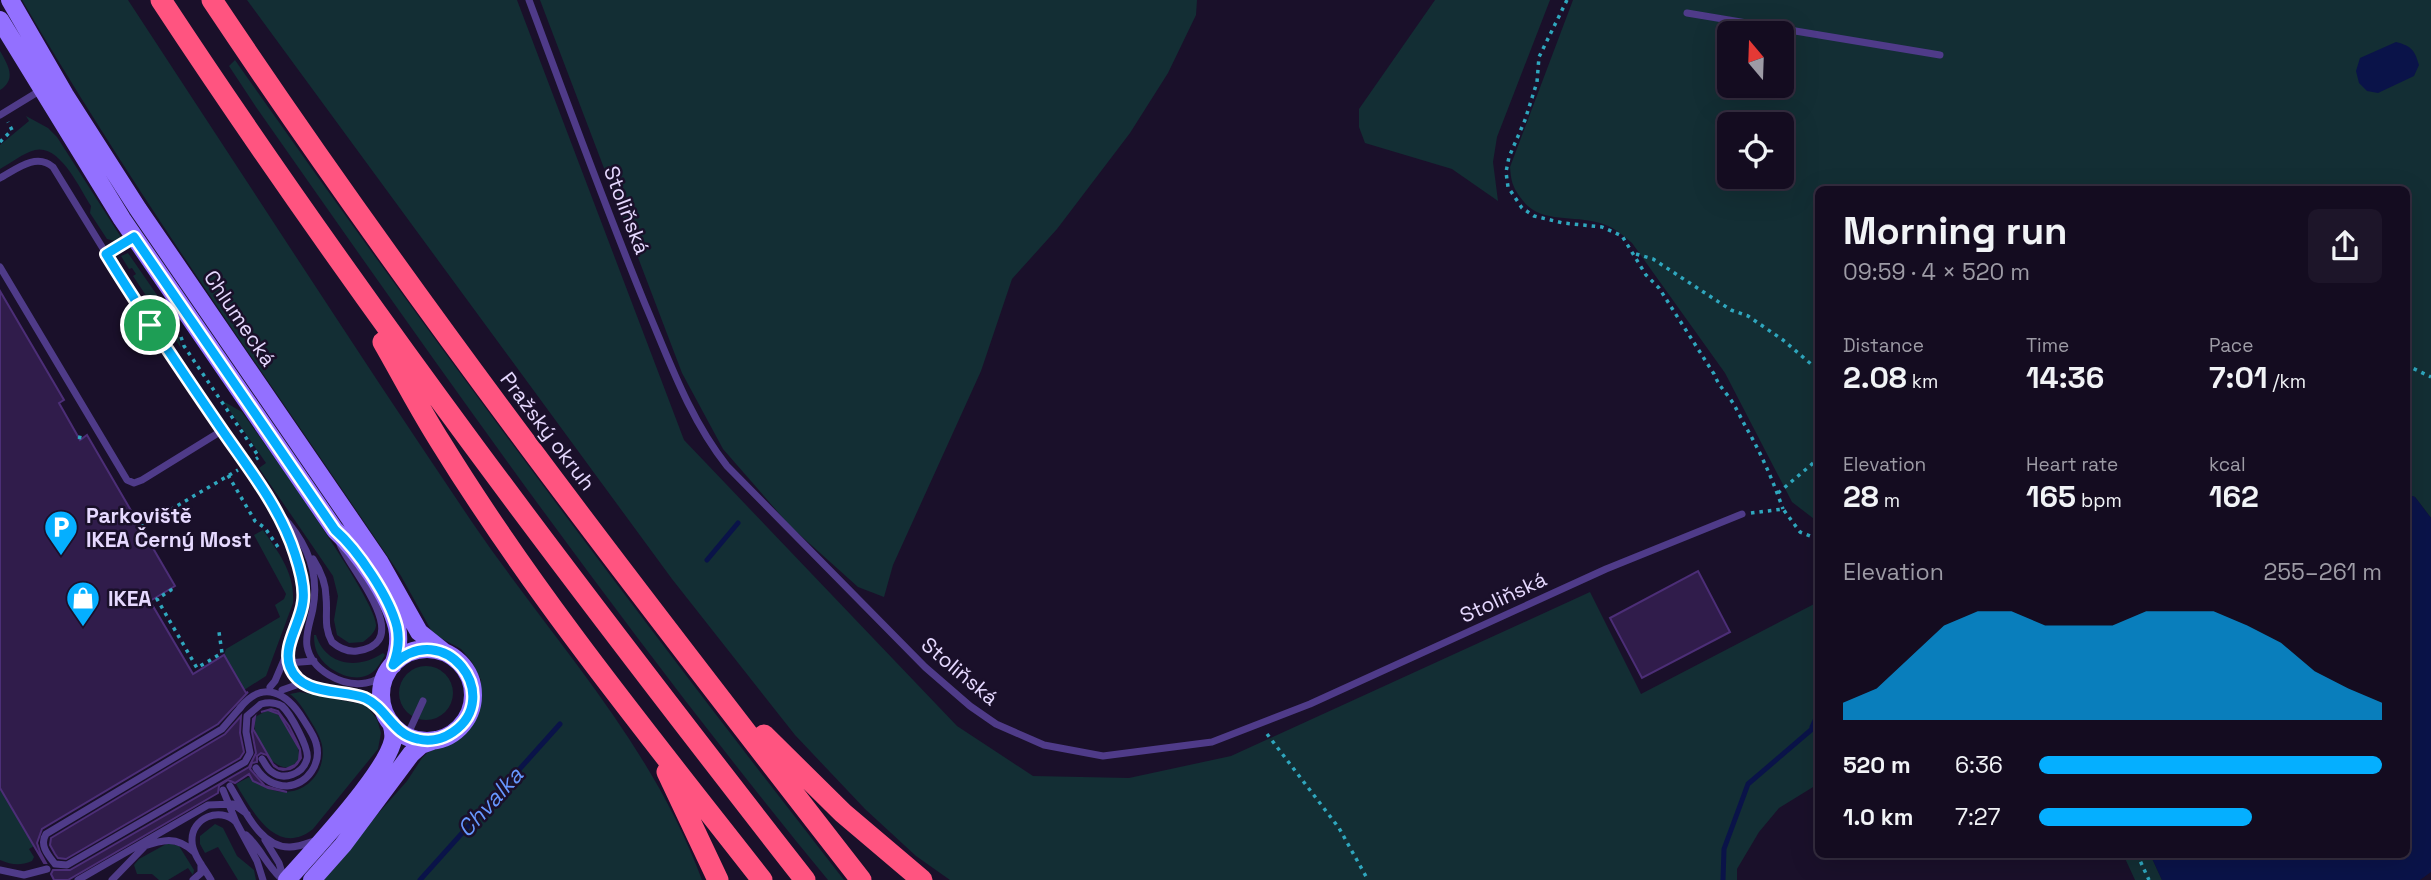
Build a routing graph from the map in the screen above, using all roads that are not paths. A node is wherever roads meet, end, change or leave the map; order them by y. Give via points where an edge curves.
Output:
1 (10, 0) edge
2 (161, 0) edge
3 (212, 0) edge
4 (529, 0) edge
5 (1687, 13) dead end
6 (0, 20) edge
7 (1941, 55) dead end
8 (57, 81) junction
9 (41, 90) junction
10 (0, 115) edge
11 (0, 178) edge
12 (134, 237) junction
13 (106, 254) junction
14 (336, 256) junction
15 (0, 267) edge
16 (223, 430) junction
17 (1742, 514) road end
18 (281, 515) junction
19 (335, 530) junction
20 (306, 548) junction
21 (444, 652) junction
22 (314, 662) junction
23 (285, 665) junction
24 (391, 667) junction
25 (707, 679) junction
26 (303, 683) junction
27 (270, 687) dead end
28 (282, 690) dead end
29 (423, 701) dead end
30 (389, 719) junction
31 (648, 732) junction
32 (407, 736) junction
33 (435, 740) junction
34 (262, 759) dead end
35 (256, 768) dead end
36 (229, 804) junction
37 (247, 814) junction
38 (237, 824) junction
39 (259, 830) junction
40 (159, 832) junction
41 (324, 838) junction
42 (146, 845) junction
43 (881, 846) junction
44 (124, 853) junction
45 (199, 859) junction
46 (47, 869) dead end
47 (0, 870) edge
48 (313, 878) edge
49 (113, 879) edge
50 (210, 879) edge
51 (78, 880) edge
52 (193, 880) edge
53 (263, 880) edge
54 (285, 880) edge
55 (718, 880) edge
56 (762, 880) edge
57 (805, 880) edge
58 (861, 880) edge
59 (912, 880) edge
60 (922, 880) edge

1 - 8 main road, Chlumecká
2 - 14 highway
3 - 25 highway, Pražský okruh via 424,304
4 - 17 lane, Stoliňská via 607,212 685,400 710,446 925,667 996,724 1044,745 1103,757 1212,742 1310,704 1606,569
5 - 7 lane
6 - 9 main road, Chlumecká
8 - 9 lane
8 - 21 main road, Chlumecká via 151,229 379,561 419,632
9 - 10 lane
9 - 12 main road, Chlumecká
11 - 13 lane via 31,162 49,163
12 - 13 lane
12 - 19 main road, Chlumecká
13 - 16 lane
14 - 31 highway via 440,443 566,626
14 - 57 highway via 604,620
15 - 16 lane via 127,480 142,480
16 - 18 lane
18 - 20 lane
18 - 23 lane via 303,594
19 - 20 lane via 381,618 381,632 372,645 349,651 332,642 325,621 325,586
19 - 24 main road, Chlumecká via 364,564 392,614 398,640
20 - 22 lane via 315,589 306,640
21 - 24 main road via 417,650
21 - 33 main road via 466,670 472,697 461,725
22 - 23 lane
22 - 24 lane via 331,676 352,683 373,681
23 - 26 lane
23 - 27 lane
24 - 30 main road via 381,695
25 - 43 highway
25 - 58 highway, Pražský okruh
26 - 28 lane
26 - 30 lane via 361,697
29 - 32 lane
30 - 32 main road
30 - 41 main road via 393,741 384,761
31 - 55 highway
31 - 56 highway
32 - 33 main road
33 - 48 main road via 411,754
34 - 35 lane, bridge via 273,773 287,776 303,767 307,759 306,744 282,706 272,703 253,708 247,716 250,753 245,762 63,866 53,862 42,843 46,834 222,729 248,699 268,692 282,695 295,706 316,742 315,766 308,776 289,786 265,779
36 - 37 lane
36 - 37 lane via 227,788
36 - 38 lane
36 - 40 lane via 208,804
37 - 39 lane
38 - 45 lane via 225,814 200,822 192,835
38 - 53 lane
38 - 54 lane
39 - 41 lane via 270,841 288,848
39 - 54 lane
40 - 42 lane
40 - 44 lane
41 - 54 main road
42 - 44 lane
42 - 45 lane via 172,839 186,845
42 - 49 lane
43 - 59 lane
43 - 60 highway
44 - 51 lane
45 - 50 lane
45 - 52 lane via 201,873
46 - 47 lane via 24,875

